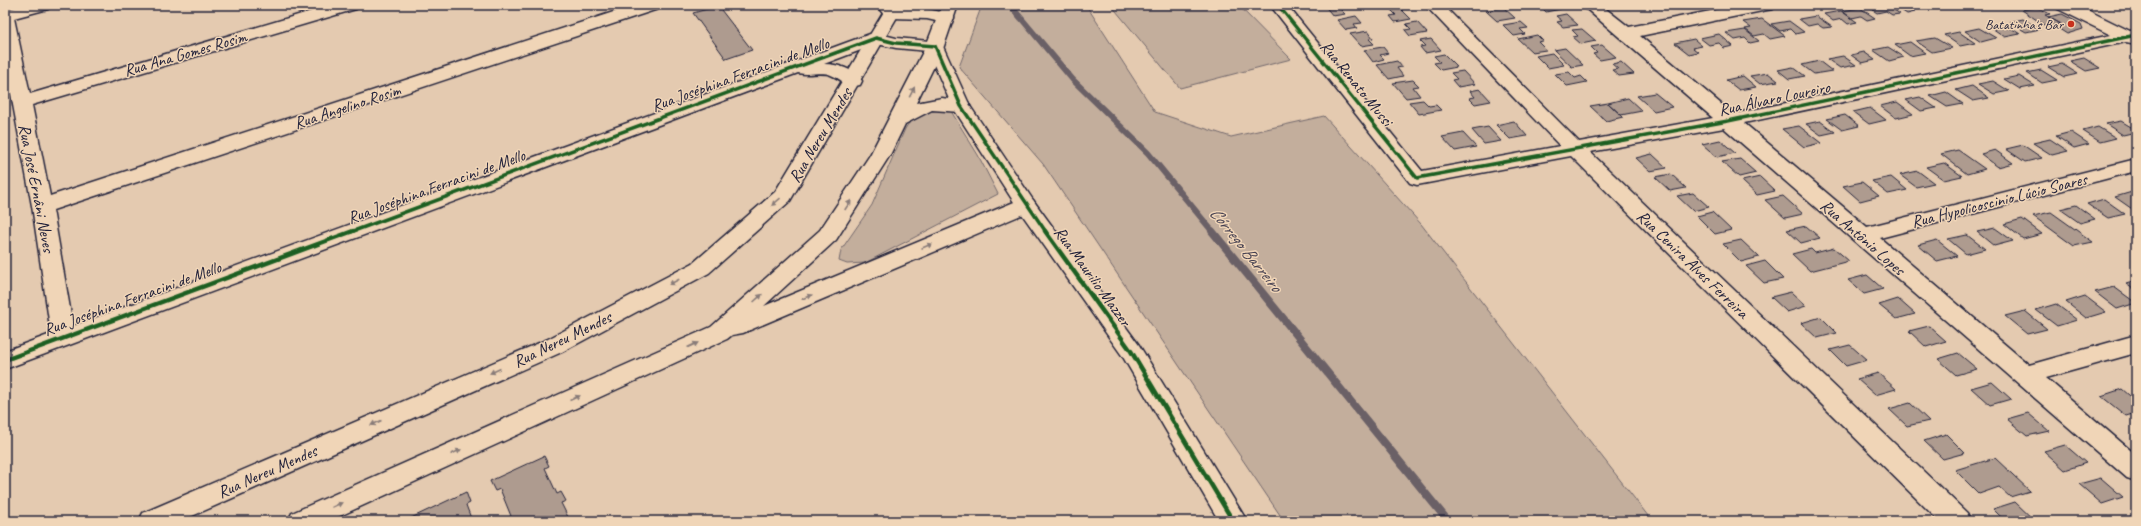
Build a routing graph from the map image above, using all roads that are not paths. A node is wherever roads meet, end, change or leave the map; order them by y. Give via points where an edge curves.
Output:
1 (42, 5) edge
2 (350, 5) edge
3 (652, 5) edge
4 (1278, 5) edge
5 (1433, 5) edge
6 (1590, 5) edge
7 (1767, 5) edge
8 (2064, 5) edge
9 (890, 8) edge
10 (948, 12) edge
11 (5, 15) edge
12 (1626, 33) junction
13 (2134, 37) edge
14 (876, 38) junction
15 (935, 46) junction
16 (778, 74) junction
17 (853, 81) junction
18 (21, 102) junction
19 (961, 106) junction
20 (898, 120) junction
21 (1728, 121) junction
22 (1575, 149) junction
23 (2136, 165) edge
24 (1416, 178) joint
25 (1026, 204) junction
26 (42, 206) junction
27 (1863, 237) junction
28 (719, 333) junction
29 (63, 338) junction
30 (2136, 344) edge
31 (5, 360) edge
32 (2025, 375) junction
33 (2136, 470) edge
34 (153, 521) edge
35 (302, 521) edge
36 (1233, 521) edge
37 (1957, 521) edge

1 - 11 street
2 - 18 street, Rua Ana Gomes Rosim
3 - 26 street, Rua Angelino Rosim
4 - 24 street, Rua Renato Mussi
5 - 22 street, Rua Cenira Alves Ferreira
6 - 12 street, Rua Antônio Lopes
7 - 12 street
8 - 13 street
9 - 10 street via 927,14
9 - 14 street, Rua Nereu Mendes
10 - 15 street
11 - 18 street, Rua José Ernâni Neves
12 - 21 street, Rua Antônio Lopes
13 - 21 street, Rua Álvaro Loureiro
14 - 15 street via 902,44
14 - 16 street, Rua Joséphina Ferracini de Mello
14 - 17 street, Rua Nereu Mendes
15 - 19 street, Rua Maurilio Mazzer
20 -> 15 street
16 - 17 street, Rua Joséphina Ferracini de Mello via 809,68 834,69
16 - 29 street, Rua Joséphina Ferracini de Mello
17 -> 34 street, Rua Nereu Mendes via 783,196 701,268 554,346
18 - 26 street, Rua José Ernâni Neves
19 - 20 street via 941,102 922,106
19 - 25 street, Rua Maurilio Mazzer
28 -> 20 street via 828,235 880,155
21 - 22 street, Rua Álvaro Loureiro
21 - 27 street, Rua Antônio Lopes
22 - 24 street, Rua Álvaro Loureiro
22 - 37 street, Rua Cenira Alves Ferreira
23 - 27 street, Rua Hypolicoscinio Lúcio Soares via 1880,230
28 -> 25 street
25 - 36 street, Rua Maurilio Mazzer via 1131,351
26 - 29 street, Rua José Ernâni Neves
27 - 32 street, Rua Antônio Lopes
35 -> 28 street
29 - 31 street, Rua Joséphina Ferracini de Mello
30 - 32 street
32 - 33 street, Rua Antônio Lopes

